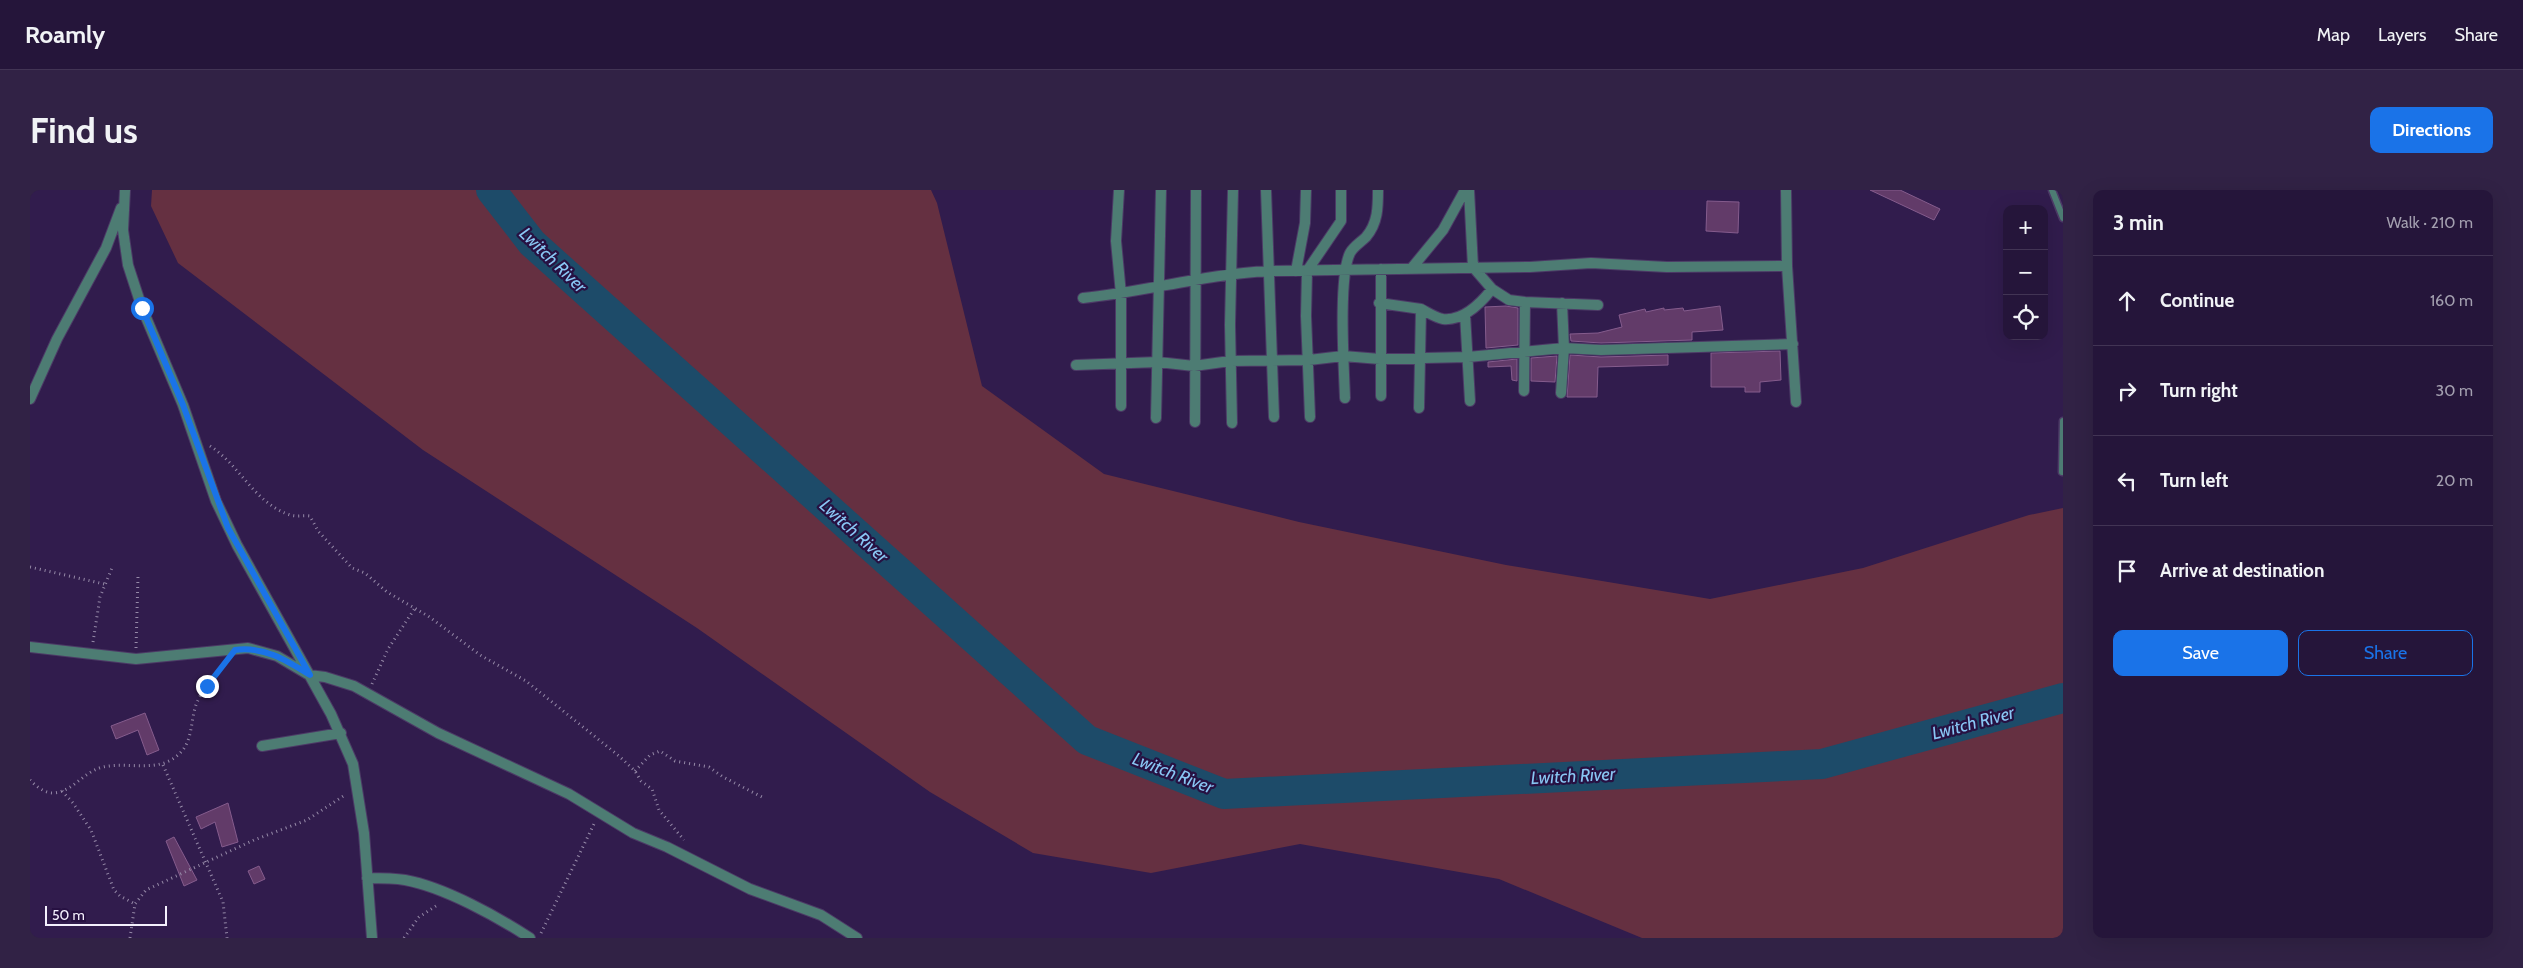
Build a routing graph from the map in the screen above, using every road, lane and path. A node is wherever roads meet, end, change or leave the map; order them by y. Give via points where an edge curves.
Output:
1 (1119, 190) edge
2 (1161, 190) edge
3 (1196, 190) edge
4 (1233, 190) edge
5 (1266, 190) edge
6 (1306, 190) edge
7 (1341, 190) edge
8 (1378, 190) edge
9 (1465, 190) edge
10 (1469, 190) edge
11 (1786, 190) edge
12 (2052, 190) edge
13 (125, 194) edge
14 (2063, 218) edge
15 (1787, 266) junction
16 (1473, 267) junction
17 (1411, 268) junction
18 (1381, 269) junction
19 (1346, 270) junction
20 (1268, 271) junction
21 (1296, 271) junction
22 (1307, 271) junction
23 (1232, 273) junction
24 (1194, 279) junction
25 (1159, 287) junction
26 (1492, 289) junction
27 (1121, 294) junction
28 (1083, 298) dead end
29 (1525, 302) junction
30 (1562, 302) junction
31 (1379, 303) junction
32 (1598, 305) dead end
33 (1421, 309) junction
34 (1465, 314) junction
35 (1792, 344) junction
36 (1564, 348) junction
37 (1524, 350) junction
38 (1343, 356) junction
39 (1468, 356) junction
40 (1419, 358) junction
41 (1309, 360) junction
42 (1380, 360) junction
43 (1230, 361) junction
44 (1272, 361) junction
45 (1158, 362) junction
46 (1076, 365) dead end
47 (1121, 365) junction
48 (1194, 366) junction
49 (1524, 391) dead end
50 (1562, 393) dead end
51 (1381, 396) dead end
52 (1345, 398) dead end
53 (30, 399) edge
54 (1470, 401) dead end
55 (1796, 402) dead end
56 (1121, 406) dead end
57 (1419, 408) dead end
58 (1274, 417) dead end
59 (1310, 417) dead end
60 (1156, 418) dead end
61 (2063, 421) edge
62 (1195, 422) dead end
63 (1232, 423) dead end
64 (197, 444) junction
65 (2062, 472) edge
66 (30, 567) edge
67 (112, 568) dead end
68 (138, 576) dead end
69 (104, 584) junction
70 (415, 608) junction
71 (30, 647) edge
72 (235, 650) junction
73 (93, 655) junction
74 (136, 659) junction
75 (310, 675) junction
76 (368, 693) junction
77 (341, 733) junction
78 (262, 746) dead end
79 (163, 765) junction
80 (635, 771) junction
81 (30, 780) edge
82 (358, 786) junction
83 (62, 791) junction
84 (762, 797) dead end
85 (600, 812) junction
86 (205, 862) junction
87 (696, 862) junction
88 (367, 878) junction
89 (454, 898) junction
90 (135, 904) junction
91 (130, 938) edge
92 (227, 938) edge
93 (372, 938) edge
94 (404, 938) edge
95 (530, 938) edge
96 (538, 938) edge
97 (857, 938) edge

1 - 27 street via 1116,241
2 - 25 street
3 - 24 street
4 - 23 street
5 - 20 street
6 - 21 street via 1305,224
7 - 22 street via 1341,221
8 - 19 street via 1378,213 1368,234 1350,253
9 - 17 street via 1443,230
10 - 16 street
11 - 15 street
12 - 14 lane
13 - 53 street via 103,255 57,339
13 - 64 street via 123,230 128,265
15 - 16 street via 1667,267 1591,263
15 - 35 street
16 - 17 street
16 - 26 street
17 - 18 street
18 - 19 street
18 - 31 street
19 - 22 street
19 - 38 street
20 - 21 street
20 - 23 street
20 - 44 street
21 - 22 street
22 - 41 street
23 - 24 street
23 - 43 street
24 - 25 street
24 - 48 street
25 - 27 street
25 - 45 street
26 - 29 street via 1509,300
26 - 34 street via 1483,301
27 - 28 street
27 - 47 street
29 - 30 street
29 - 37 street
30 - 32 street
30 - 36 street
31 - 33 street
31 - 42 street
33 - 34 street via 1443,319
33 - 40 street
34 - 39 street
35 - 36 street via 1601,350
35 - 55 street
36 - 37 street
36 - 50 street
37 - 39 street
37 - 49 street
38 - 41 street
38 - 42 street
38 - 52 street
39 - 40 street
39 - 54 street
40 - 42 street
40 - 57 street
41 - 44 street
41 - 59 street
42 - 51 street
43 - 44 street
43 - 48 street
43 - 63 street
44 - 58 street
45 - 47 street
45 - 48 street
45 - 60 street
46 - 47 street
47 - 56 street
48 - 62 street
61 - 65 lane
64 - 70 path via 217,450 248,486 272,505 289,515 310,516 318,531 347,564
64 - 75 street via 228,528
66 - 69 path
67 - 69 path
68 - 74 path
69 - 73 path via 96,614
70 - 76 path via 388,649
70 - 80 path via 480,655 526,681
71 - 73 street
72 - 74 street
72 - 75 street via 262,650
72 - 79 path via 199,698 183,750
73 - 74 street
75 - 76 street via 337,680
75 - 77 street
76 - 85 street via 438,733
77 - 78 street
77 - 82 street
79 - 83 path via 102,767
79 - 86 path
80 - 84 path via 650,755 660,751 675,761 709,767
80 - 87 path via 652,788 659,810
81 - 83 path via 44,791
82 - 86 path via 307,820
82 - 88 street
83 - 90 path via 91,830 114,890
85 - 87 street via 633,833
85 - 96 path
86 - 90 path via 146,890
86 - 92 path via 223,902
87 - 97 street via 750,889 821,915
88 - 89 street via 407,881
88 - 93 street
89 - 94 path via 441,902 418,917
89 - 95 street via 481,909
90 - 91 path

